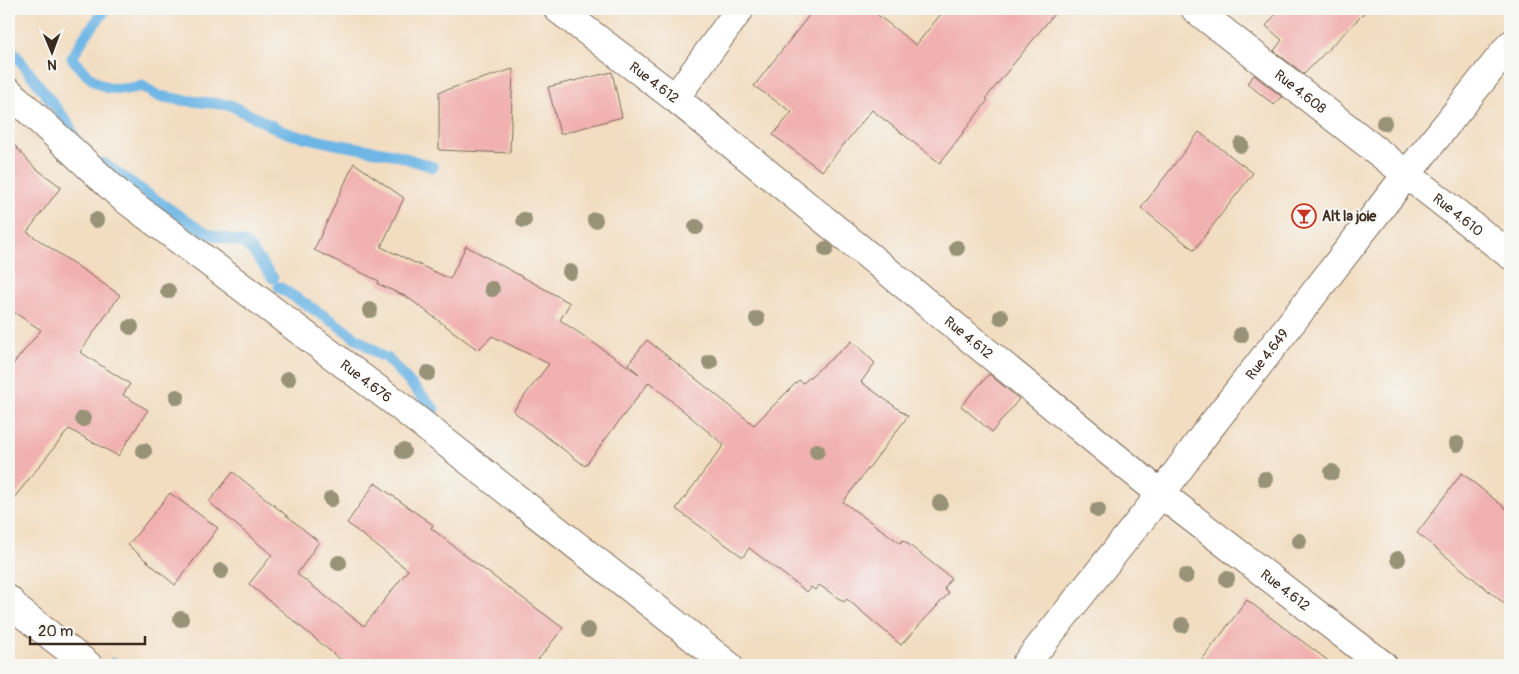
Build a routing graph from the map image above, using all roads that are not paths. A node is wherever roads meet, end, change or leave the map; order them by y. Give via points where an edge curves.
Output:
1 (558, 9) edge
2 (740, 9) edge
3 (1195, 9) edge
4 (1510, 45) edge
5 (9, 92) edge
6 (675, 98) junction
7 (1406, 174) junction
8 (1510, 255) edge
9 (1161, 494) junction
10 (9, 600) edge
11 (88, 665) edge
12 (728, 665) edge
13 (1025, 665) edge
14 (1383, 665) edge

1 - 6 street, Rue 4.612
2 - 6 street
3 - 7 street, Rue 4.608
4 - 7 street, Rue 4.649
5 - 12 street, Rue 4.676 via 121,196 397,404
6 - 9 street, Rue 4.612
7 - 8 street, Rue 4.610
7 - 9 street, Rue 4.649
9 - 13 street, Rue 4.649
9 - 14 street, Rue 4.612
10 - 11 street

